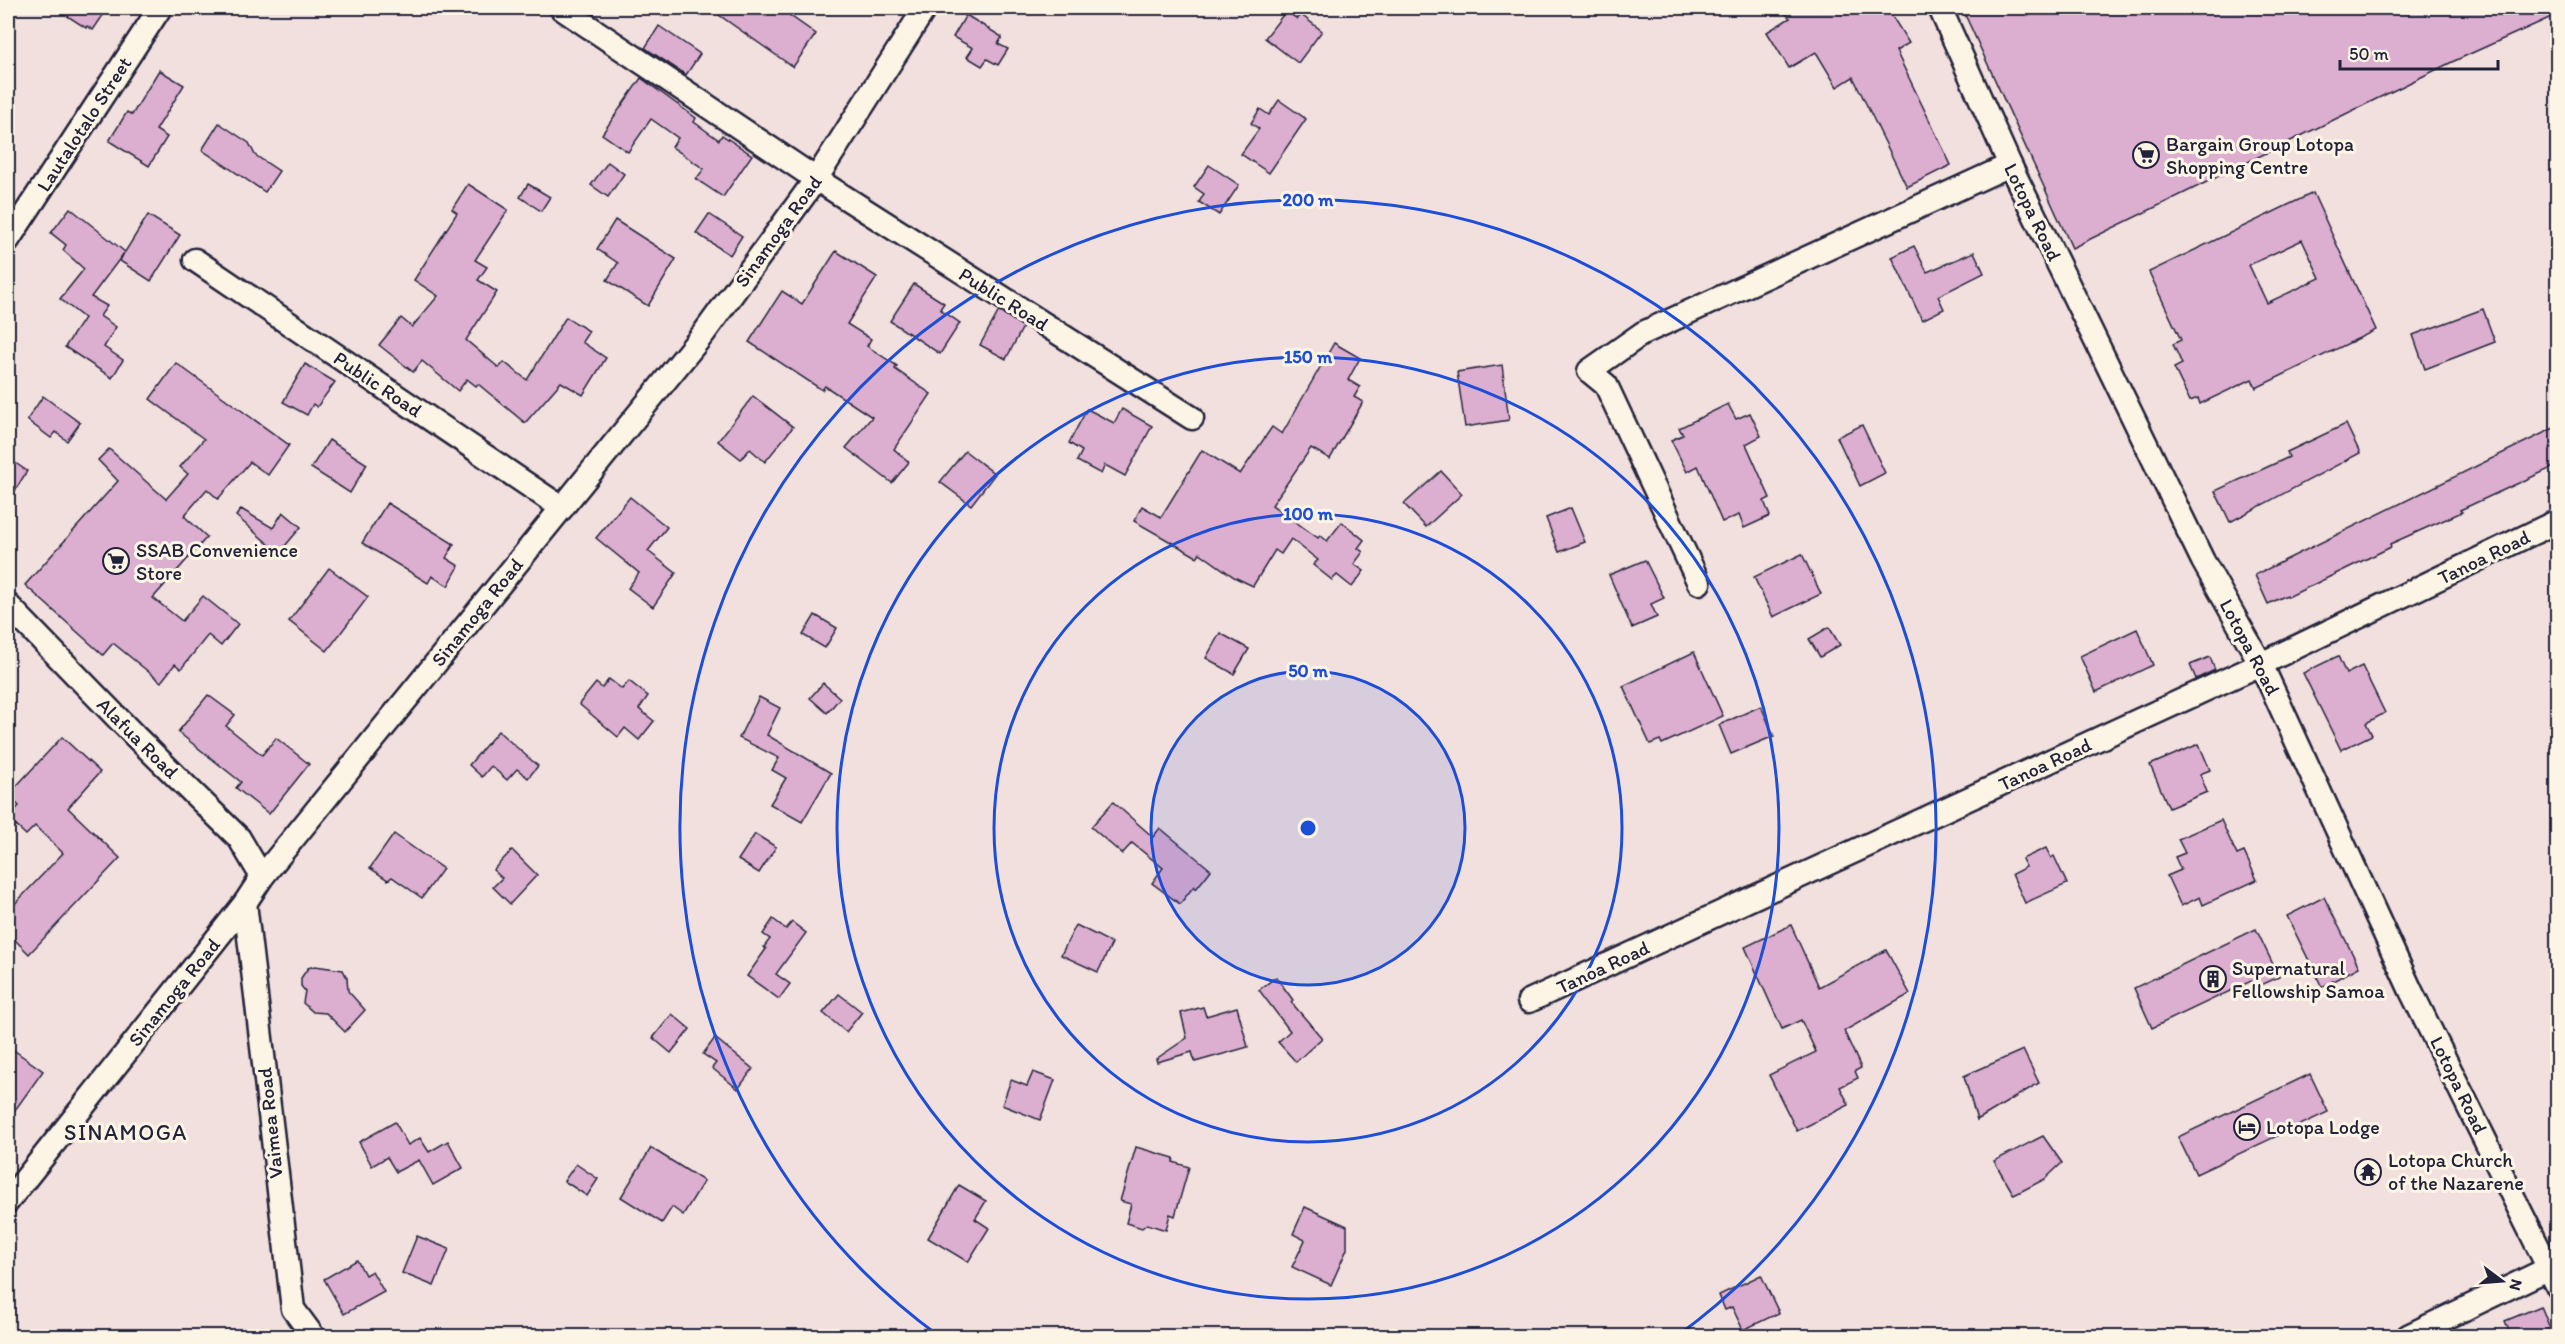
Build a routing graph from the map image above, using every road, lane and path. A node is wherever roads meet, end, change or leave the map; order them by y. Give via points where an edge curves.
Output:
1 (160, 8) edge
2 (561, 8) edge
3 (925, 8) edge
4 (1940, 8) edge
5 (2010, 165) junction
6 (816, 179) junction
7 (8, 240) edge
8 (195, 260) dead end
9 (1192, 418) dead end
10 (561, 508) junction
11 (2558, 522) edge
12 (1699, 583) dead end
13 (8, 604) edge
14 (2261, 664) junction
15 (262, 877) junction
16 (245, 903) junction
17 (1529, 1001) dead end
18 (8, 1201) edge
19 (2555, 1273) edge
20 (313, 1336) edge
21 (2408, 1336) edge

1 - 7 street, Lautalotalo Street
2 - 6 street, Public Road
3 - 6 street, Sinamoga Road
4 - 5 street, Lotopa Road
5 - 12 street via 1643,333 1588,371 1606,385
5 - 14 street, Lotopa Road via 2203,561
6 - 9 street, Public Road
6 - 10 street, Sinamoga Road via 704,333
8 - 10 street, Public Road
10 - 15 street, Sinamoga Road
11 - 14 street, Tanoa Road
13 - 15 street, Alafua Road via 239,838
14 - 17 street, Tanoa Road
14 - 19 street, Lotopa Road via 2411,991
15 - 16 street, Sinamoga Road
16 - 18 street, Sinamoga Road
16 - 20 street, Vaimea Road via 293,1310
19 - 21 street

